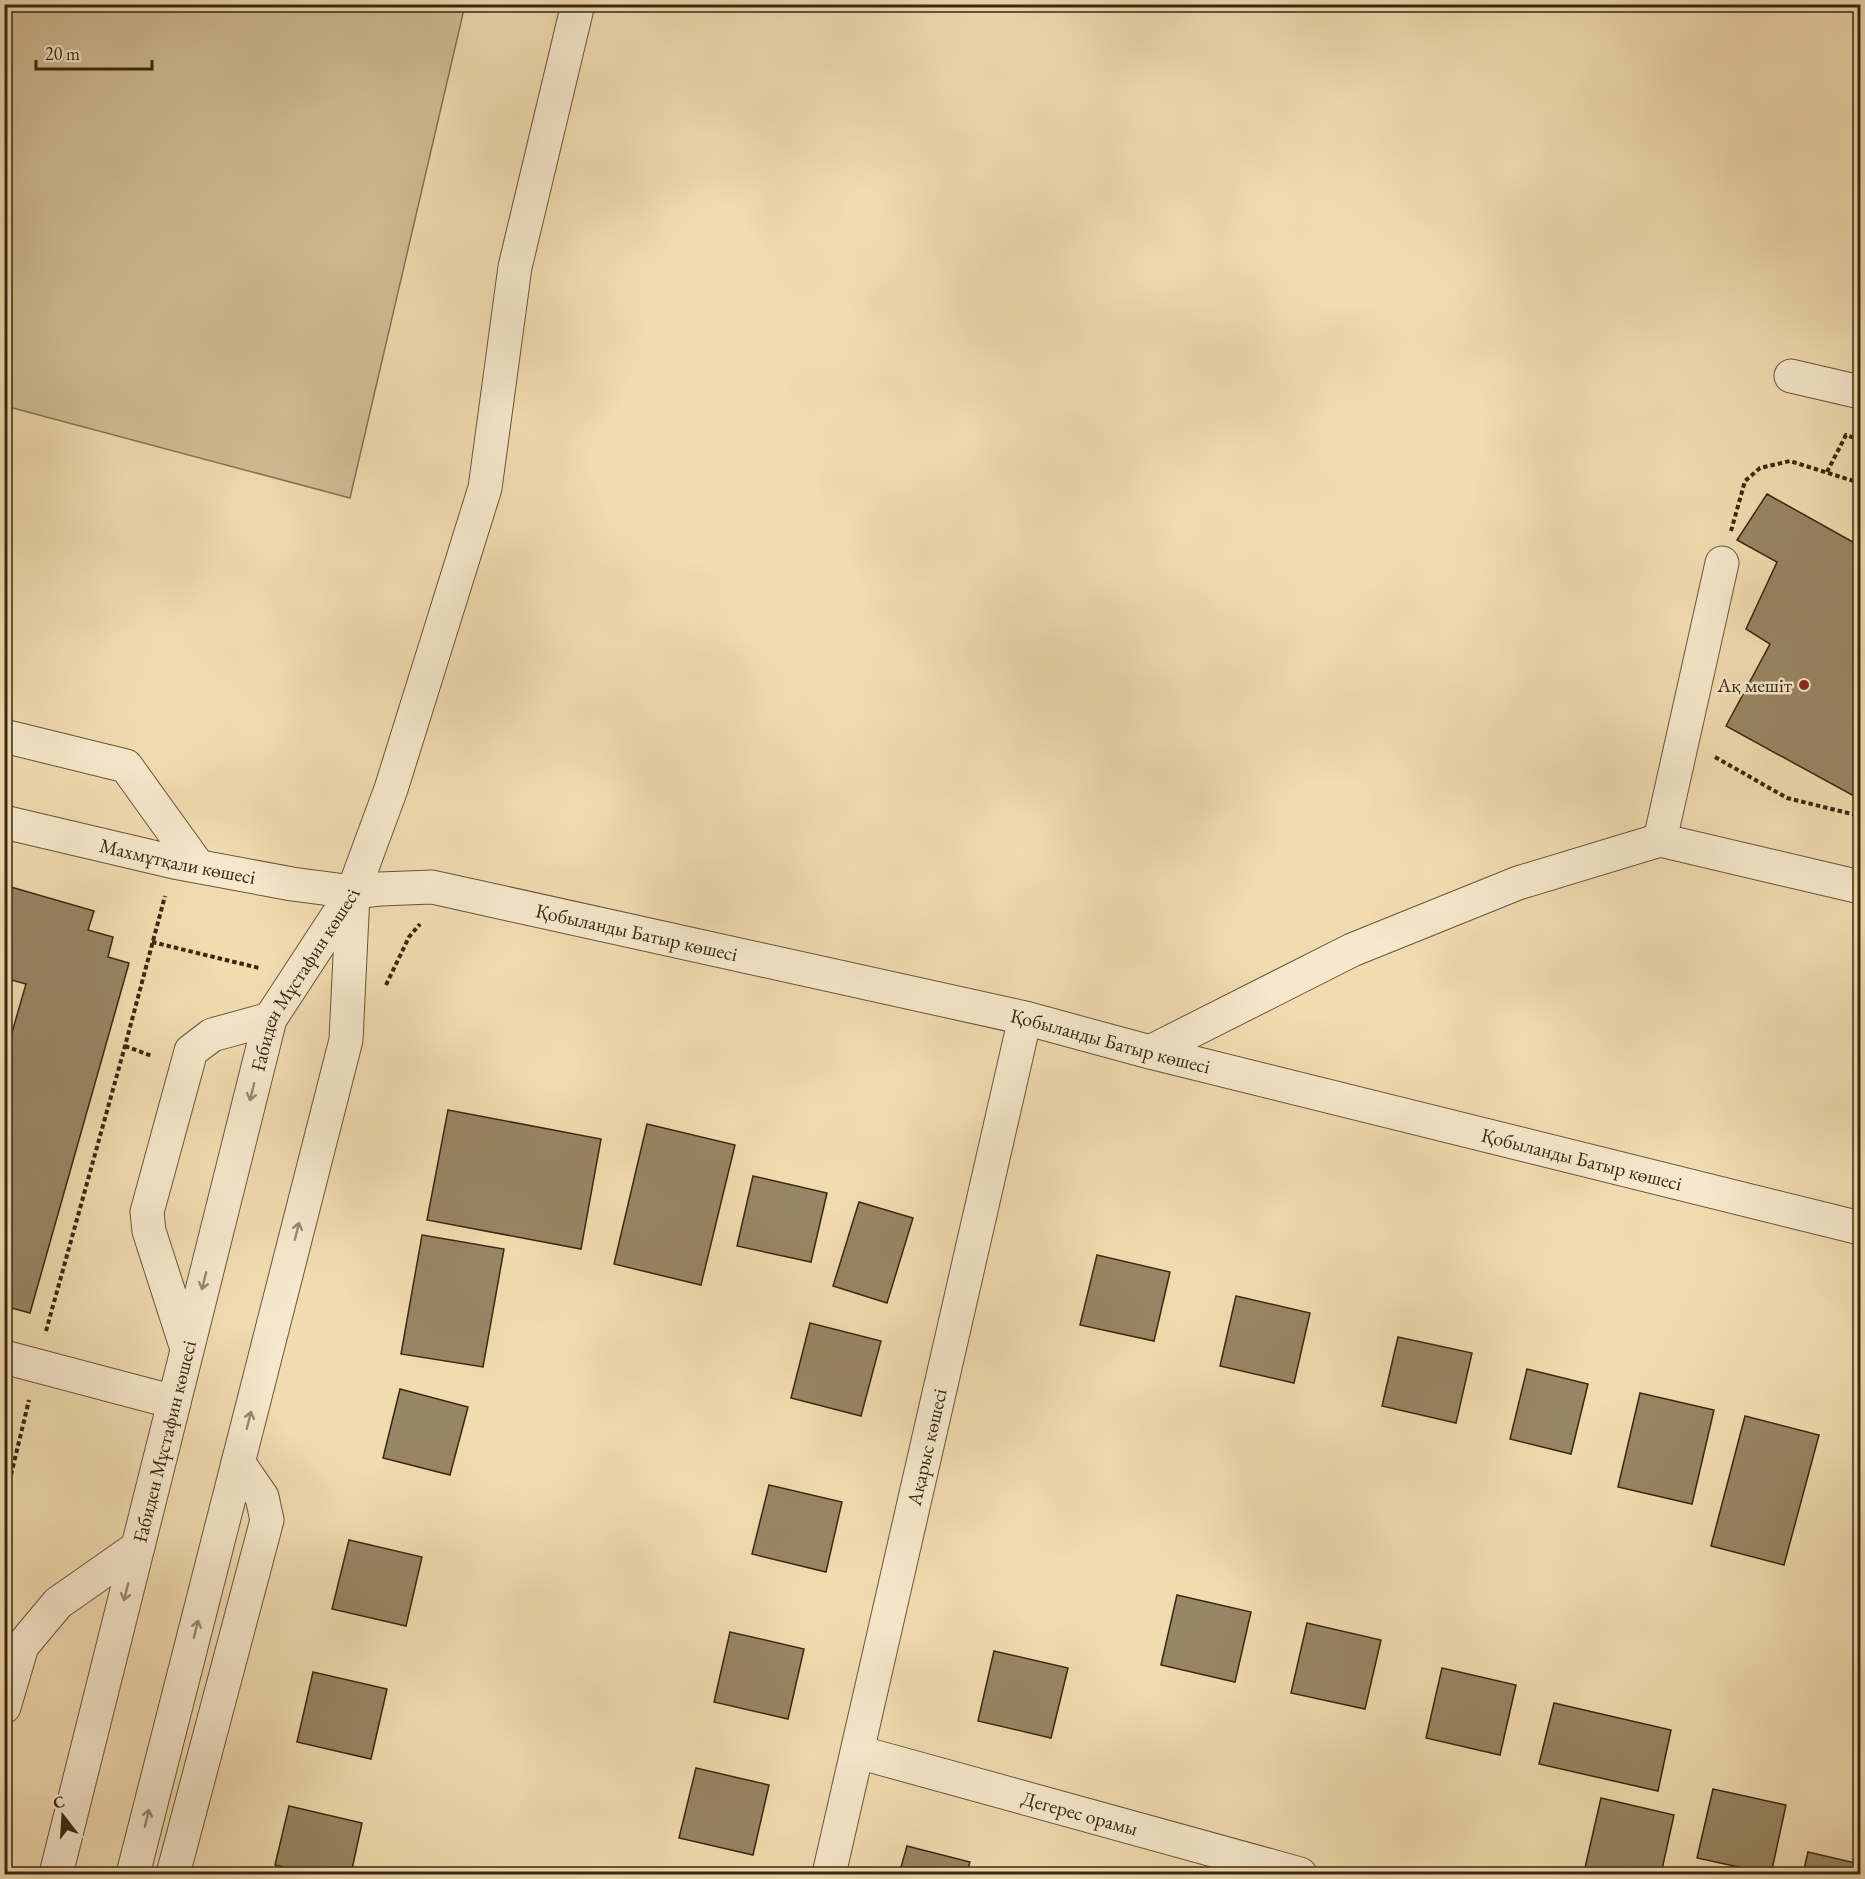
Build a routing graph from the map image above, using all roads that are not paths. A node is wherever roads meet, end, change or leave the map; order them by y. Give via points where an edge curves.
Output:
1 (578, 4) edge
2 (1791, 376) dead end
3 (1860, 392) edge
4 (1722, 564) road end
5 (4, 736) edge
6 (4, 822) edge
7 (1660, 840) junction
8 (186, 864) junction
9 (1860, 887) edge
10 (353, 892) junction
11 (1025, 1018) junction
12 (270, 1019) junction
13 (1150, 1052) junction
14 (1860, 1228) edge
15 (187, 1349) junction
16 (4, 1358) edge
17 (174, 1402) junction
18 (238, 1461) junction
19 (138, 1546) junction
20 (4, 1707) edge
21 (858, 1752) junction
22 (161, 1763) junction
23 (199, 1776) junction
24 (56, 1875) edge
25 (133, 1875) edge
26 (173, 1875) edge
27 (829, 1875) edge
28 (1300, 1875) edge

1 - 10 street via 515,267 486,488 391,789
2 - 3 street
4 - 7 street
5 - 8 street via 126,766
6 - 8 street, Махмұтқали көшесі
7 - 9 street
7 - 13 street via 1518,883 1352,950
8 - 10 street, Махмұтқали көшесі
10 - 11 street, Қобыланды Батыр көшесі via 432,887
10 - 12 street, Ғабиден Мұстафин көшесі
18 -> 10 street, Ғабиден Мұстафин көшесі via 346,1040
11 - 13 street, Қобыланды Батыр көшесі
11 - 21 street, Ақарыс көшесі
12 -> 15 street, Ғабиден Мұстафин көшесі
12 - 15 street via 212,1035 191,1051 147,1212 149,1231
13 - 14 street, Қобыланды Батыр көшесі
15 - 17 street, Ғабиден Мұстафин көшесі
16 - 17 street
17 - 19 street, Ғабиден Мұстафин көшесі
22 -> 18 street, Ғабиден Мұстафин көшесі
18 - 23 street via 262,1497 267,1520
19 - 20 street via 58,1603 22,1646
19 -> 24 street, Ғабиден Мұстафин көшесі
21 - 27 street, Ақарыс көшесі
21 - 28 street, Дегерес орамы
22 - 23 street
25 -> 22 street, Ғабиден Мұстафин көшесі
23 - 26 street

